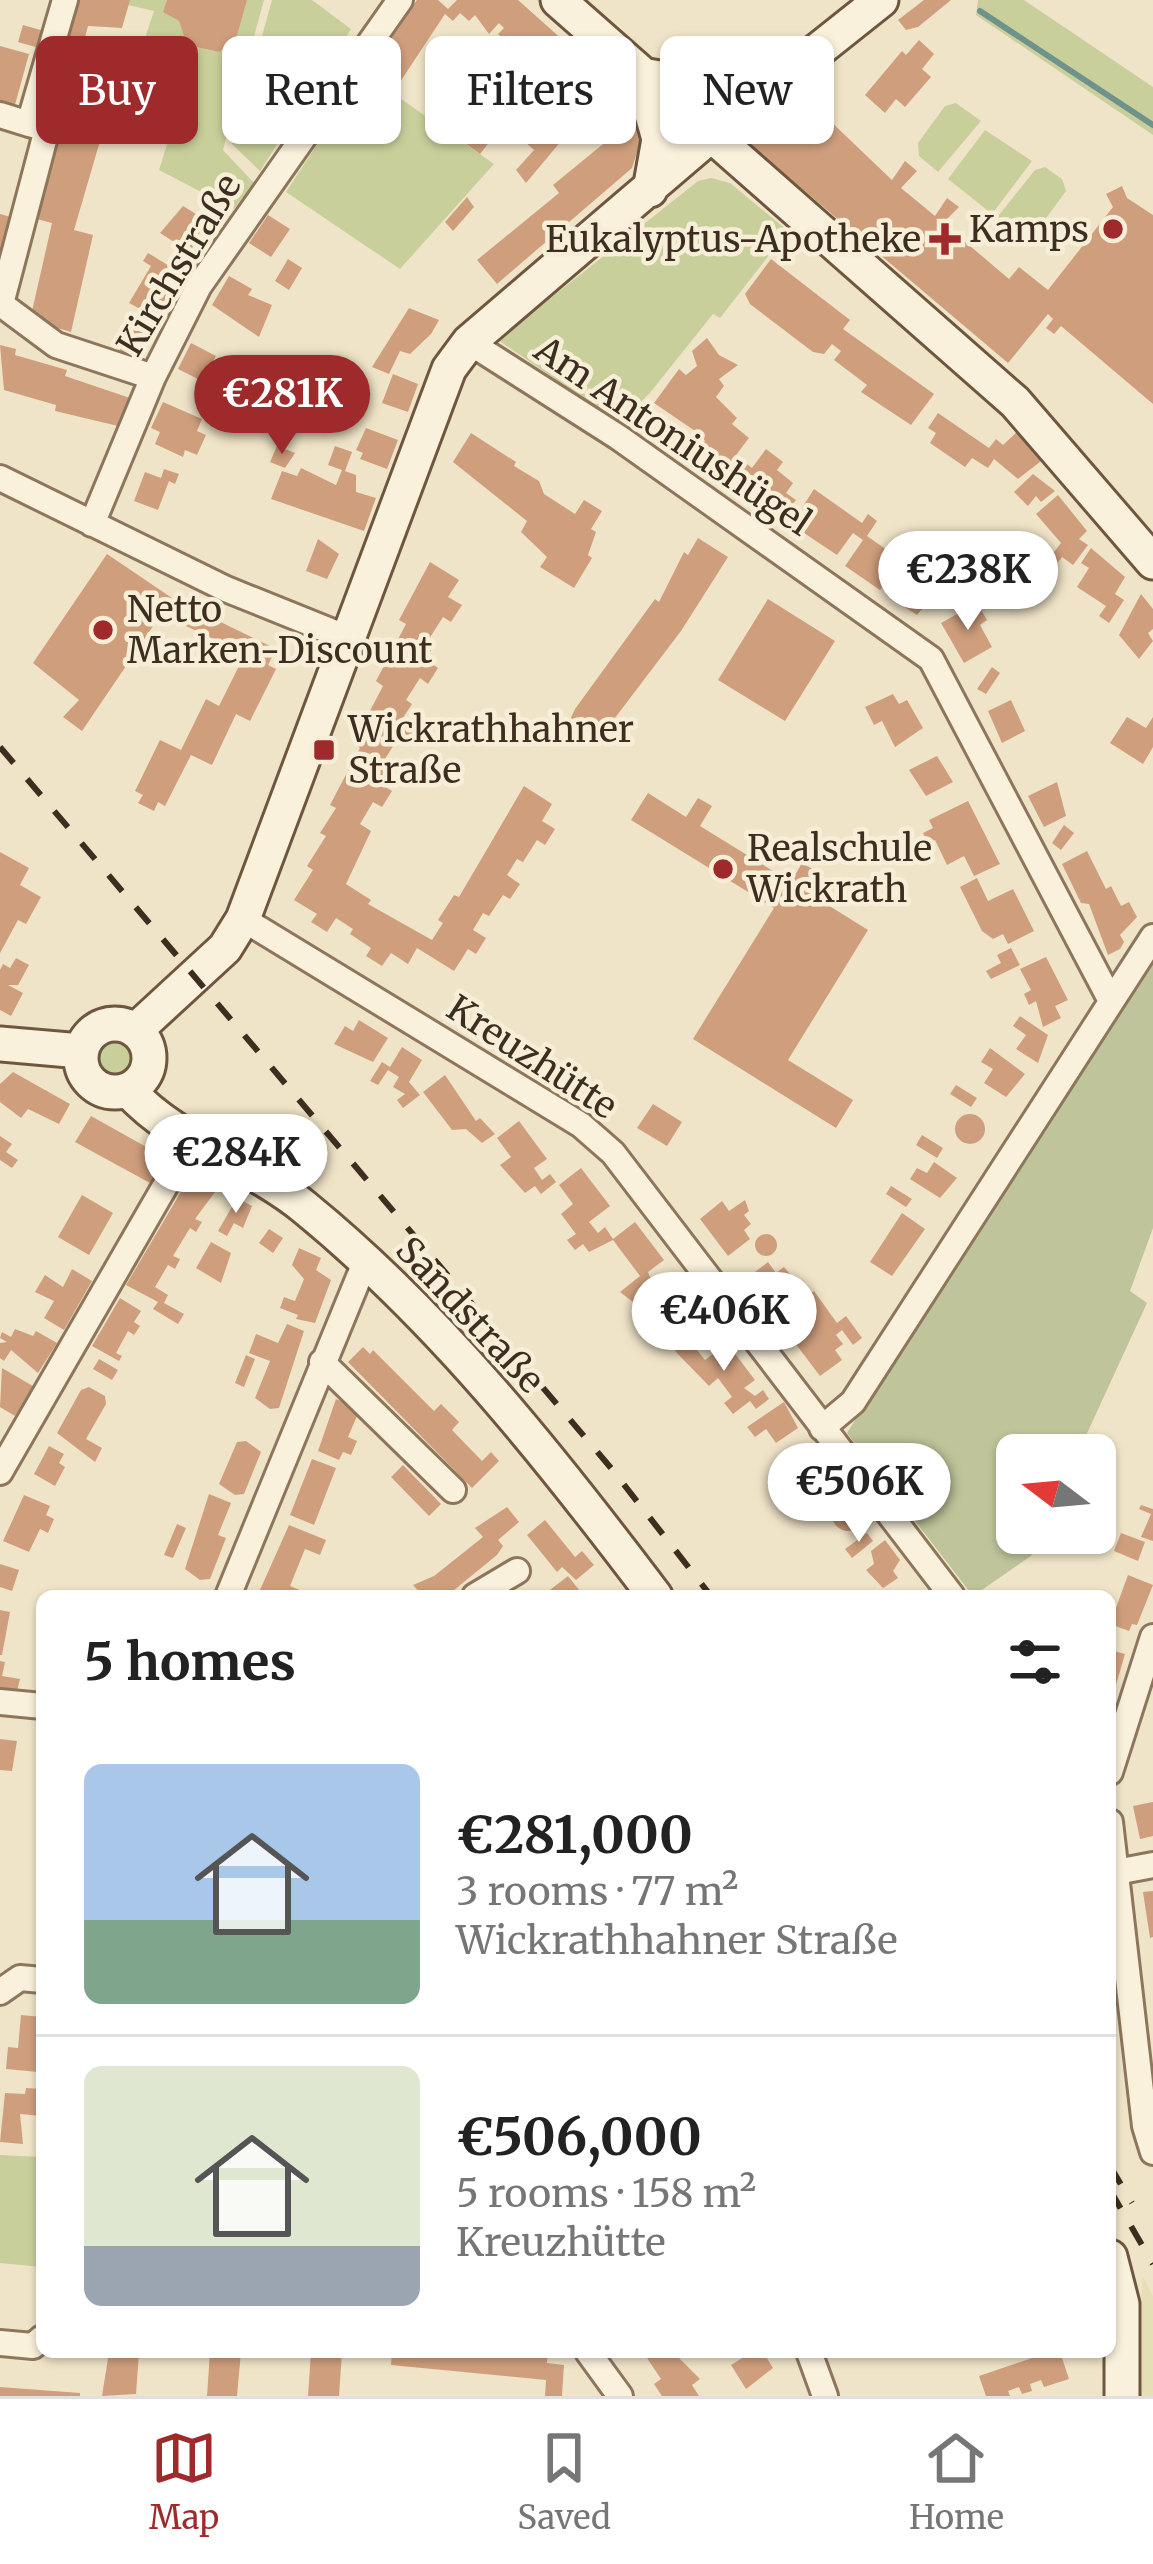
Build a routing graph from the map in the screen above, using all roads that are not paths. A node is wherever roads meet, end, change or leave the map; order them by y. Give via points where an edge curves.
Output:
1 (65, 0) edge
2 (400, 0) edge
3 (558, 0) edge
4 (881, 0) edge
5 (834, 37) edge
6 (640, 74) junction
7 (660, 78) edge
8 (660, 92) edge
9 (0, 115) edge
10 (29, 124) junction
11 (701, 144) edge
12 (719, 144) edge
13 (650, 190) junction
14 (0, 194) edge
15 (27, 201) junction
16 (0, 304) edge
17 (470, 342) junction
18 (153, 377) junction
19 (0, 478) edge
20 (92, 524) junction
21 (1153, 562) edge
22 (350, 639) junction
23 (243, 919) junction
24 (1153, 937) edge
25 (1111, 1001) junction
26 (136, 1030) junction
27 (2, 1048) edge
28 (80, 1051) junction
29 (128, 1090) junction
30 (191, 1141) junction
31 (366, 1260) junction
32 (322, 1362) junction
33 (822, 1428) junction
34 (0, 1472) edge
35 (453, 1490) dead end
36 (517, 1571) dead end
37 (233, 1590) edge
38 (485, 1590) edge
39 (650, 1590) edge
40 (947, 1590) edge
41 (1153, 1637) edge
42 (0, 1702) edge
43 (36, 1705) edge
44 (1116, 1753) edge
45 (1153, 1865) edge
46 (1116, 1872) joint
47 (36, 1979) edge
48 (0, 1992) edge
49 (1143, 2013) edge
50 (1153, 2152) edge
51 (1116, 2281) edge
52 (0, 2343) edge
53 (36, 2343) edge
54 (593, 2358) edge
55 (811, 2358) edge
56 (620, 2396) edge
57 (825, 2396) edge
58 (1122, 2396) edge

1 - 10 street
2 - 18 street, Kirchstraße via 200,286
3 - 6 main road
4 - 5 main road
6 - 7 main road
6 - 8 main road
6 - 13 main road via 658,139
9 - 10 street
10 - 15 street via 47,129
11 - 13 main road
12 - 21 main road via 1016,402
13 - 17 main road
14 - 15 street
15 - 16 street
16 - 18 street via 56,345
17 - 22 main road via 449,369
17 - 25 street, Am Antoniushügel via 931,659
18 - 20 street, Kirchstraße
19 - 20 street
20 - 22 street
22 - 23 main road
23 - 26 main road via 225,948
23 - 33 street, Kreuzhütte via 592,1134
24 - 25 street
25 - 33 street via 853,1402
26 - 28 main road via 97,1028
26 - 29 main road via 149,1063
27 - 28 main road
28 - 29 main road via 92,1085
29 - 30 main road, Sandstraße
30 - 31 main road, Sandstraße via 299,1203
30 - 34 street
31 - 32 street
31 - 39 main road, Sandstraße via 556,1465
32 - 35 street
32 - 37 street
33 - 40 street, Kreuzhütte
36 - 38 street
41 - 44 street
42 - 43 street
45 - 46 street
46 - 49 street
47 - 48 street via 20,1978
49 - 50 street via 1145,2126
51 - 58 main road
52 - 53 street
54 - 56 street
55 - 57 street

